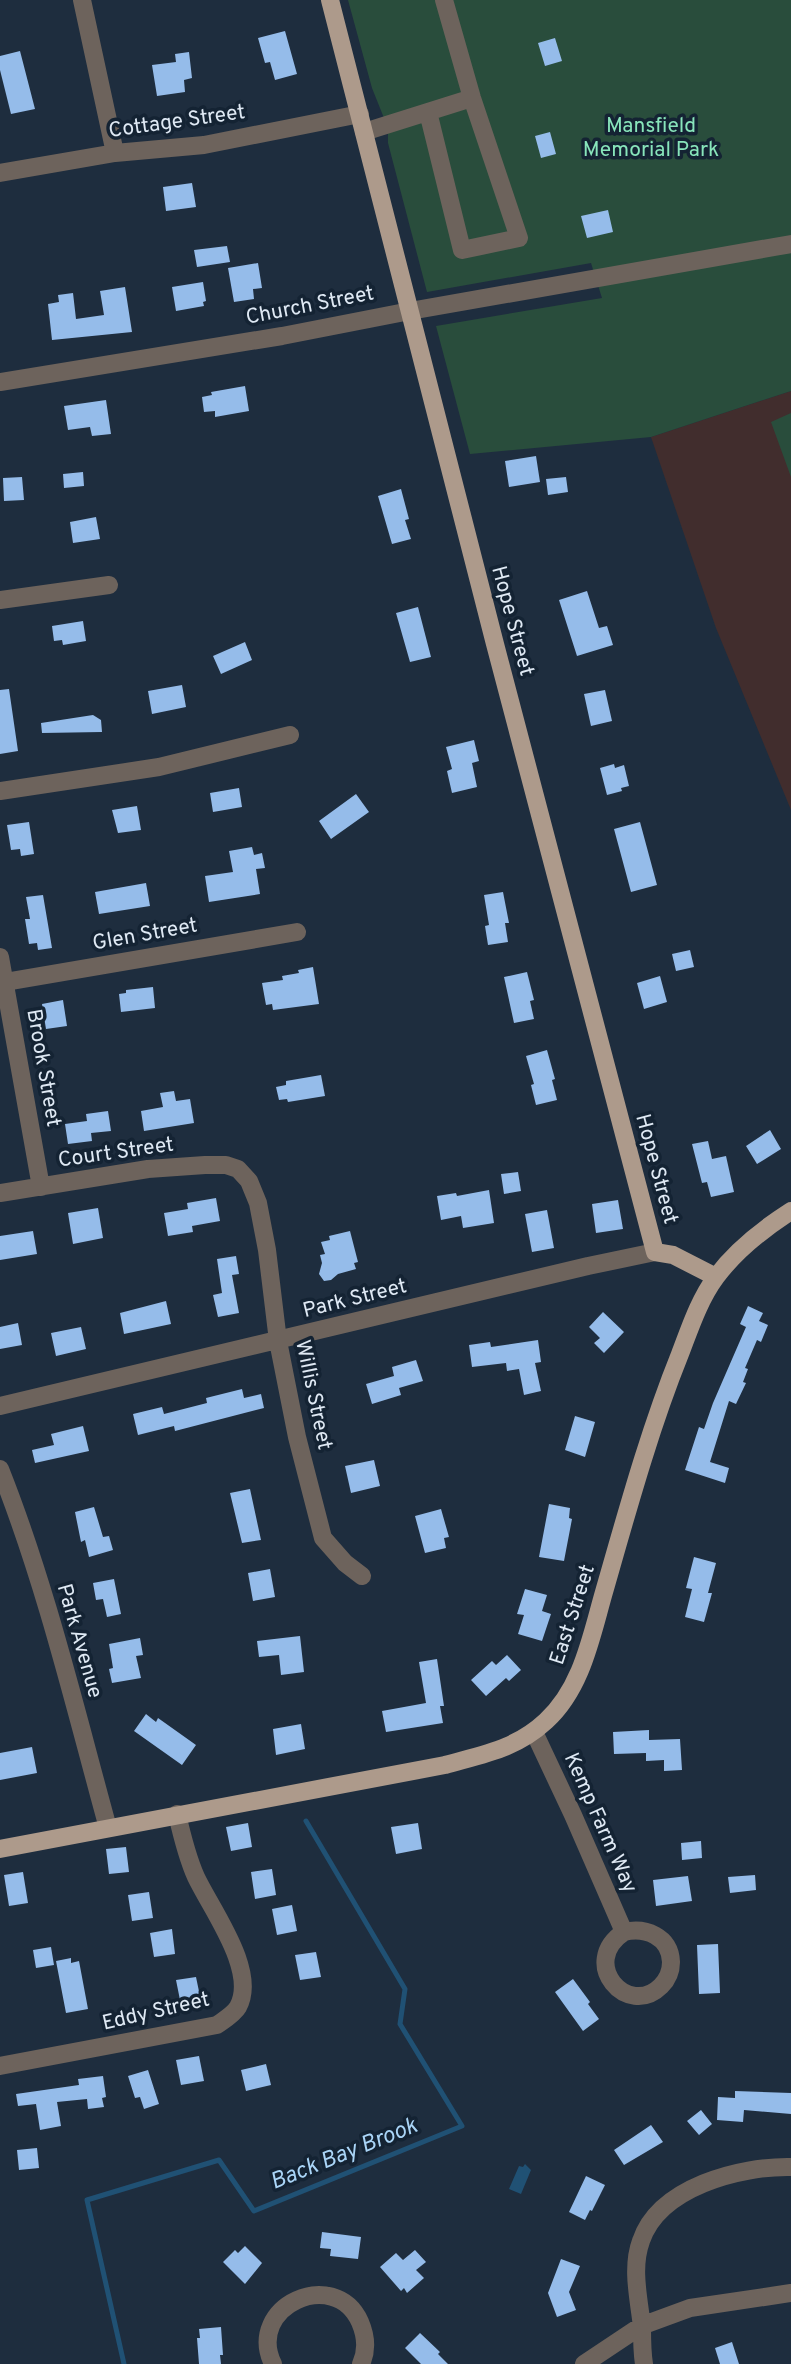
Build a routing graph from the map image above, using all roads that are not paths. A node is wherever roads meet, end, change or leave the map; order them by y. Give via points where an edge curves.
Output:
1 (82, 0) edge
2 (330, 0) edge
3 (444, 0) edge
4 (472, 98) junction
5 (428, 112) junction
6 (360, 114) junction
7 (364, 132) junction
8 (114, 153) junction
9 (0, 173) edge
10 (791, 244) edge
11 (410, 311) junction
12 (0, 382) edge
13 (109, 585) dead end
14 (0, 600) edge
15 (290, 734) dead end
16 (0, 792) edge
17 (297, 932) dead end
18 (0, 957) edge
19 (2, 982) edge
20 (238, 1170) joint
21 (41, 1187) junction
22 (0, 1194) edge
23 (791, 1211) edge
24 (655, 1252) junction
25 (716, 1277) junction
26 (278, 1341) junction
27 (0, 1406) edge
28 (0, 1469) edge
29 (362, 1576) dead end
30 (534, 1732) junction
31 (177, 1814) junction
32 (108, 1828) junction
33 (0, 1849) edge
34 (624, 1933) dead end
35 (0, 2066) edge
36 (791, 2167) edge
37 (791, 2293) edge
38 (642, 2326) junction
39 (272, 2364) edge
40 (361, 2364) edge
41 (584, 2364) edge
42 (644, 2364) edge

1 - 8 street
2 - 6 main road, Hope Street
3 - 4 street
4 - 5 street
4 - 5 street via 519,238 462,250
5 - 7 street
6 - 7 main road, Hope Street
6 - 8 street, Cottage Street via 204,145
7 - 11 main road, Hope Street
8 - 9 street, Cottage Street
10 - 11 street, Church Street
11 - 12 street, Church Street
11 - 24 main road, Hope Street
13 - 14 street
15 - 16 street via 159,767
17 - 19 street, Glen Street
18 - 19 street, Brook Street
19 - 21 street, Brook Street
20 - 21 street, Court Street via 226,1165 148,1169
20 - 26 street, Willis Street via 249,1181 258,1203
21 - 22 street, Court Street
23 - 25 main road, East Street via 759,1233
24 - 25 main road, Park Street via 673,1255
24 - 26 street, Park Street
25 - 30 main road, East Street via 695,1314 657,1415 584,1663 560,1707
26 - 27 street, Park Street
26 - 29 street, Willis Street via 323,1538
28 - 32 street, Park Avenue via 57,1643
30 - 31 main road, East Street via 515,1745 445,1765
30 - 34 street, Kemp Farm Way
31 - 32 main road, East Street
31 - 35 street, Eddy Street via 195,1874 239,1959 243,1989 238,2007 217,2025
32 - 33 main road, East Street
36 - 38 street via 728,2175 677,2197 660,2210 640,2242 636,2278
37 - 38 street via 690,2308
38 - 41 street
38 - 42 street
39 - 40 street via 268,2345 274,2319 294,2300 308,2295 336,2299 358,2317 366,2344

